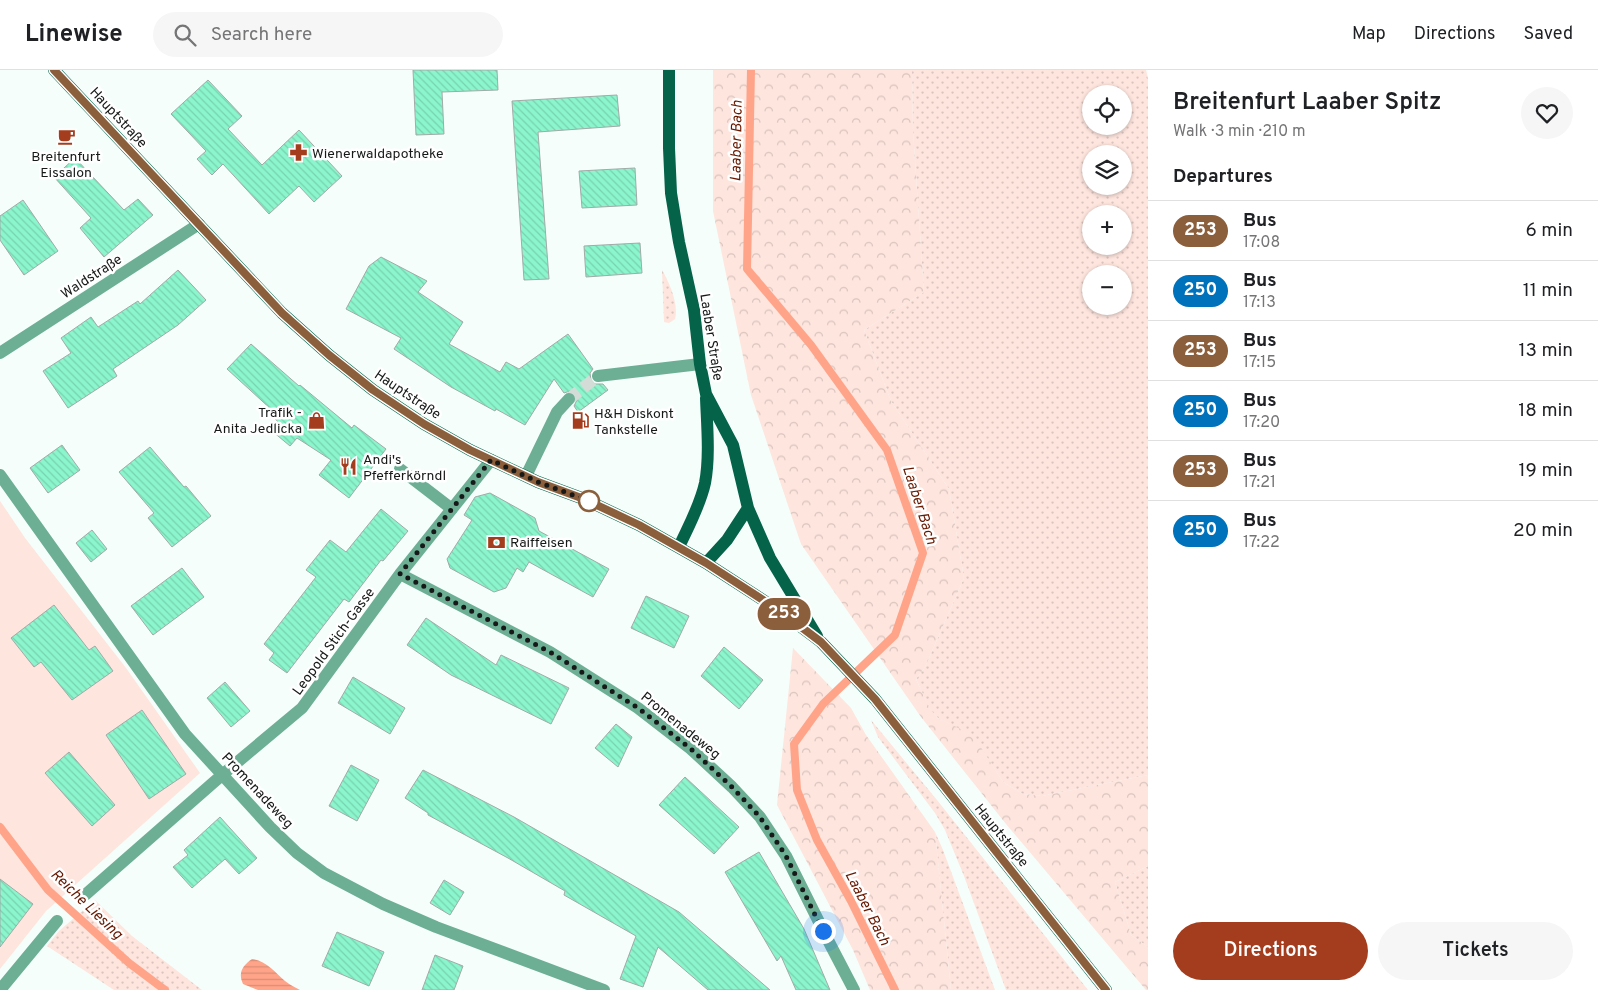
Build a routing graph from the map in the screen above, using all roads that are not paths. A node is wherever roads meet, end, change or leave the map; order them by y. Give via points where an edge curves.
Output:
1 (54, 70) edge
2 (669, 70) edge
3 (199, 224) junction
4 (0, 353) edge
5 (700, 364) junction
6 (598, 376) tunnel mouth
7 (706, 394) junction
8 (569, 399) tunnel mouth
9 (491, 460) junction
10 (400, 469) dead end
11 (0, 475) edge
12 (526, 476) junction
13 (748, 508) junction
14 (452, 509) junction
15 (678, 548) junction
16 (706, 563) junction
17 (400, 574) junction
18 (824, 644) junction
19 (222, 774) junction
20 (84, 895) dead end
21 (57, 921) dead end
22 (0, 990) edge
23 (604, 990) edge
24 (854, 990) edge
25 (1106, 990) edge

1 - 3 main road, Hauptstraße
2 - 5 main road, Laaber Straße via 671,193 694,310
3 - 4 street, Waldstraße
3 - 9 main road, Hauptstraße via 282,313 329,355 424,424
5 - 6 street
5 - 7 main road, Laaber Straße
7 - 13 main road, Laaber Straße via 733,445
7 - 15 main road via 705,482 699,505
8 - 12 street via 557,412
9 - 12 main road, Hauptstraße
9 - 14 street, Leopold Stich-Gasse
10 - 14 street
11 - 19 street, Promenadeweg via 185,734
12 - 15 main road, Hauptstraße via 639,525
13 - 16 main road via 727,540
13 - 18 main road, Laaber Straße via 770,558
14 - 17 street, Leopold Stich-Gasse
15 - 16 main road, Hauptstraße
16 - 18 main road, Hauptstraße
17 - 19 street, Leopold Stich-Gasse via 302,708
17 - 24 street, Promenadeweg via 550,652 630,702 691,749 760,817 786,856
18 - 25 main road, Hauptstraße via 874,698
19 - 20 street, Leopold Stich-Gasse
19 - 23 street, Promenadeweg via 276,833 324,873 436,927
21 - 22 street

